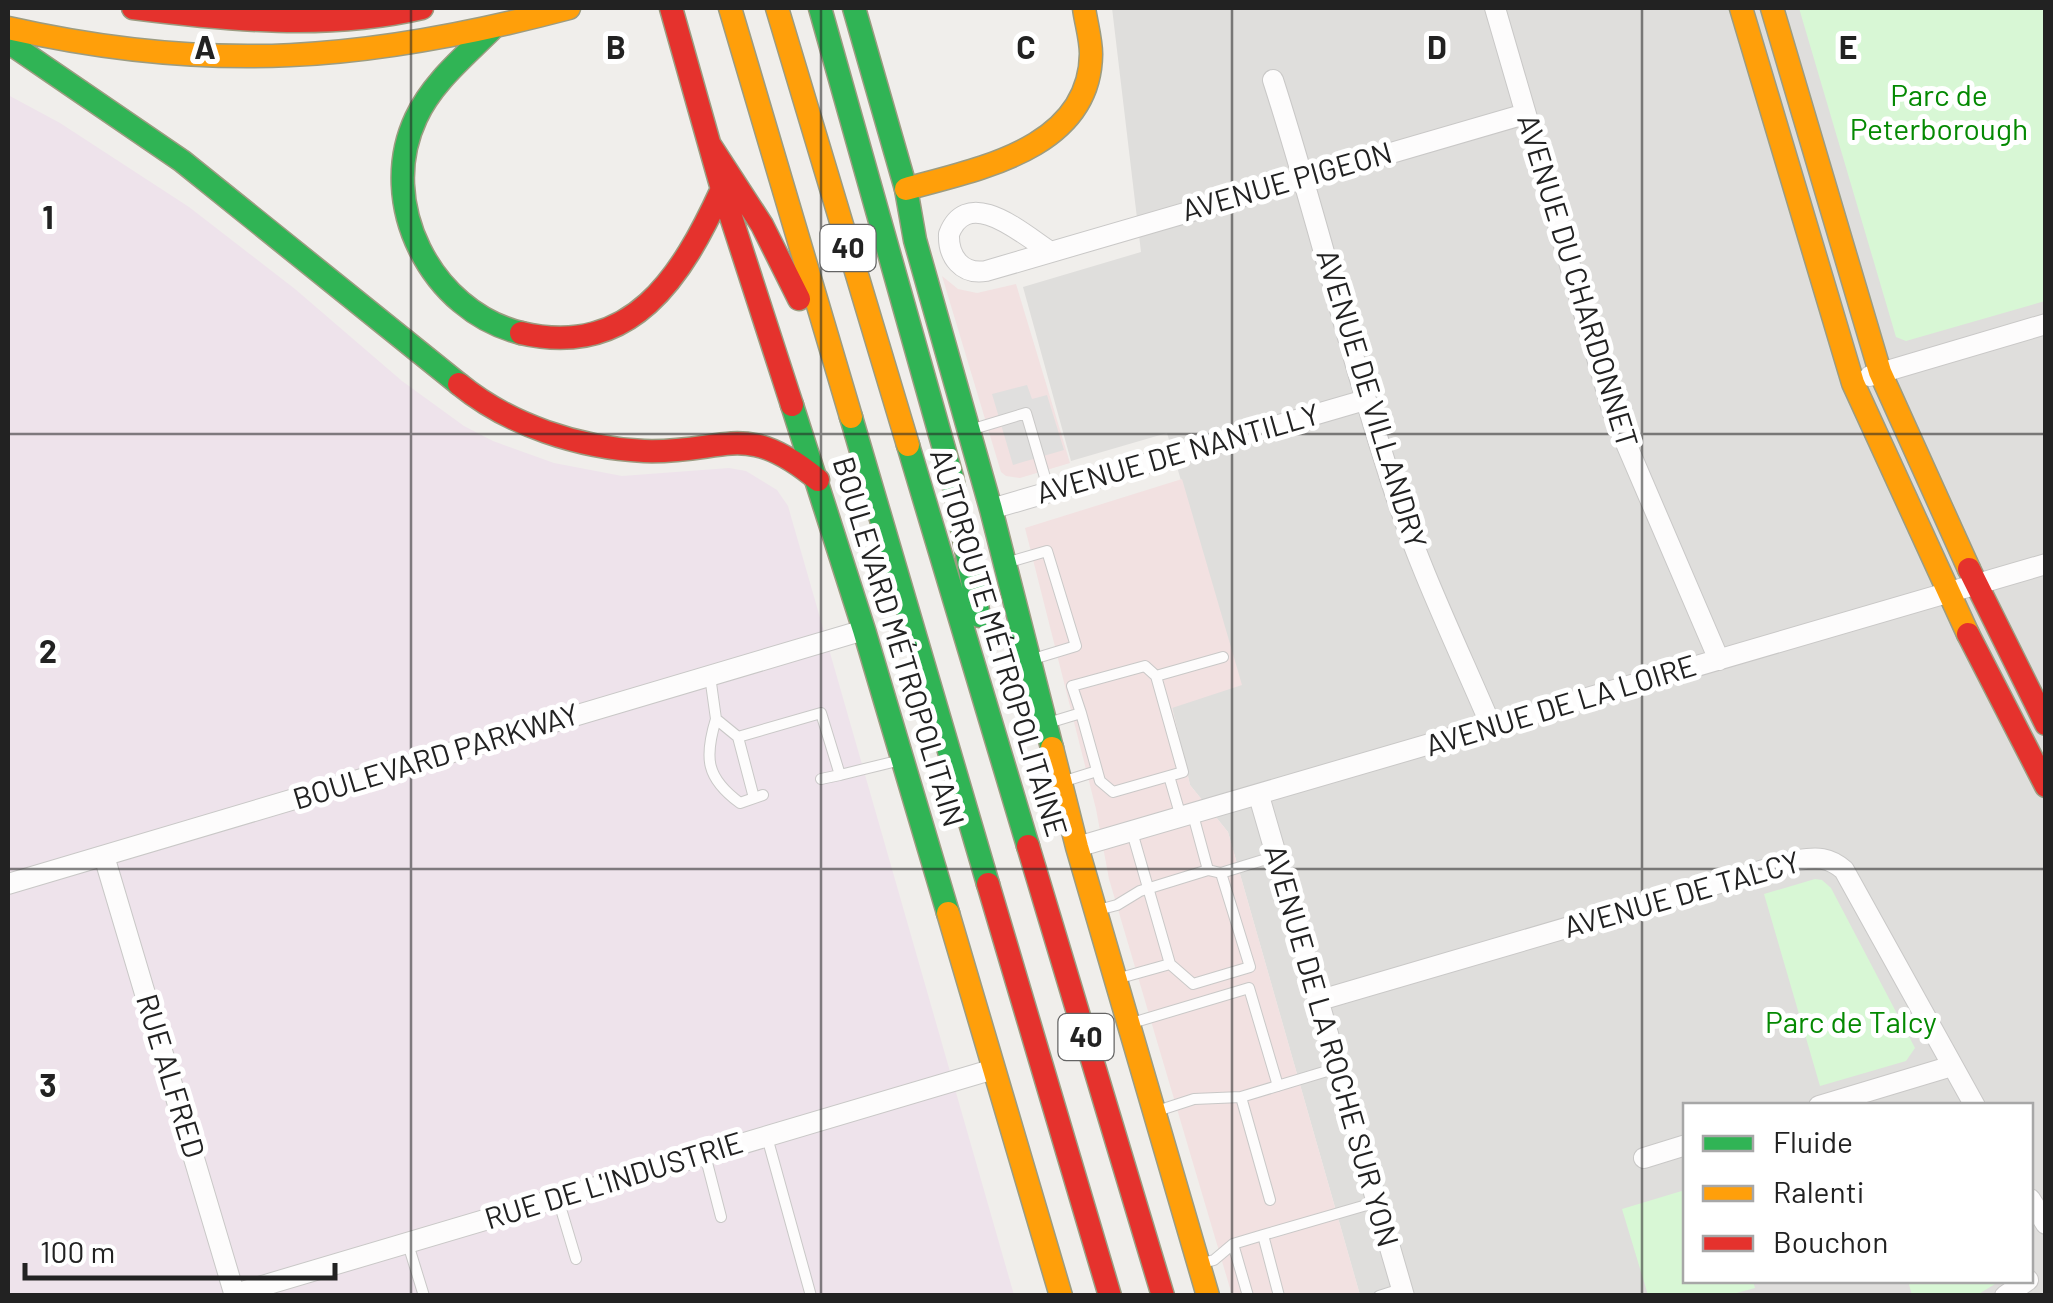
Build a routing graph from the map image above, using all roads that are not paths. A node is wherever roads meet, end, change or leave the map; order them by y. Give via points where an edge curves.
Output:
1 (134, 8) edge
2 (422, 8) edge
3 (569, 8) edge
4 (670, 8) edge
5 (730, 8) edge
6 (777, 8) edge
7 (820, 8) edge
8 (854, 8) edge
9 (1084, 8) edge
10 (1494, 8) edge
11 (1741, 8) edge
12 (1772, 8) edge
13 (8, 28) edge
14 (490, 30) junction
15 (8, 42) edge
16 (1273, 80) dead end
17 (1525, 114) junction
18 (710, 145) junction
19 (1304, 177) junction
20 (722, 189) junction
21 (906, 189) junction
22 (1050, 251) dead end
23 (2046, 324) edge
24 (1880, 372) junction
25 (1853, 383) junction
26 (842, 385) junction
27 (1366, 400) junction
28 (969, 430) junction
29 (818, 480) junction
30 (1049, 491) junction
31 (991, 510) junction
32 (1004, 563) junction
33 (2046, 564) edge
34 (1976, 586) junction
35 (1948, 595) junction
36 (864, 630) junction
37 (1222, 656) dead end
38 (1029, 660) junction
39 (1718, 660) junction
40 (710, 676) junction
41 (1156, 676) junction
42 (1080, 713) junction
43 (716, 719) junction
44 (1044, 724) junction
45 (2046, 724) edge
46 (1492, 728) junction
47 (738, 737) junction
48 (902, 759) junction
49 (1097, 772) junction
50 (840, 775) junction
51 (1169, 776) junction
52 (1010, 779) junction
53 (821, 780) dead end
54 (1060, 782) junction
55 (2046, 786) edge
56 (1259, 796) junction
57 (1187, 816) junction
58 (1132, 832) junction
59 (1076, 847) junction
60 (104, 856) junction
61 (1276, 856) junction
62 (1208, 870) junction
63 (1221, 873) junction
64 (8, 884) edge
65 (1149, 888) junction
66 (1095, 911) junction
67 (1170, 964) junction
68 (1114, 980) junction
69 (1317, 1000) junction
70 (1127, 1024) junction
71 (1952, 1066) junction
72 (1337, 1068) junction
73 (994, 1069) junction
74 (1278, 1086) junction
75 (1241, 1097) junction
76 (1829, 1103) edge
77 (1973, 1103) edge
78 (1153, 1112) junction
79 (766, 1136) junction
80 (1683, 1146) edge
81 (704, 1154) junction
82 (1644, 1158) dead end
83 (557, 1198) junction
84 (1270, 1200) dead end
85 (1376, 1202) junction
86 (722, 1217) dead end
87 (1262, 1235) junction
88 (408, 1243) junction
89 (1232, 1244) junction
90 (576, 1260) dead end
91 (1198, 1264) junction
92 (1403, 1292) edge
93 (235, 1295) edge
94 (424, 1296) edge
95 (811, 1296) edge
96 (1061, 1296) edge
97 (1110, 1296) edge
98 (1163, 1296) edge
99 (1208, 1296) edge
100 (1248, 1296) edge
101 (1279, 1296) edge
102 (1379, 1296) edge

1 - 2 main road via 298,18
3 - 14 main road
4 - 18 main road, BOULEVARD MÉTROPOLITAIN
5 - 26 main road, 40
6 - 52 main road, AUTOROUTE MÉTROPOLITAINE / 40
7 - 52 main road via 952,477
8 - 21 main road
9 - 21 main road via 1092,43 1089,79 1063,126 1025,151
10 - 17 street, AVENUE DU CHARDONNET
11 - 25 main road
12 - 24 main road
13 - 14 main road via 102,49 239,60 347,54
14 - 20 main road via 422,105 401,177 415,247 464,308 542,338 616,325 645,308 683,269
15 - 29 main road via 182,161 482,403 596,445 646,451 767,446
16 - 19 street, AVENUE DE VILLANDRY
17 - 19 street, AVENUE PIGEON
17 - 39 street, AVENUE DU CHARDONNET via 1613,412
18 - 20 main road, BOULEVARD MÉTROPOLITAIN
18 - 26 main road via 762,225
19 - 22 street, AVENUE PIGEON
19 - 27 street, AVENUE DE VILLANDRY
20 - 29 main road, BOULEVARD MÉTROPOLITAIN
21 - 28 main road via 914,240
23 - 24 street
24 - 25 street
24 - 34 main road
25 - 35 main road
26 - 97 main road, 40
27 - 30 street, AVENUE DE NANTILLY
27 - 46 street, AVENUE DE VILLANDRY via 1422,564
28 - 30 lane via 1026,413
28 - 31 main road
29 - 36 main road, BOULEVARD MÉTROPOLITAIN
30 - 31 street, AVENUE DE NANTILLY
31 - 32 main road
32 - 38 main road
32 - 38 lane via 1048,550 1076,646
33 - 34 street, AVENUE DE LA LOIRE
34 - 35 street, AVENUE DE LA LOIRE
34 - 45 main road
35 - 39 street, AVENUE DE LA LOIRE
35 - 55 main road
36 - 40 street, BOULEVARD PARKWAY
36 - 48 main road, BOULEVARD MÉTROPOLITAIN
37 - 41 lane
38 - 44 main road
39 - 46 street, AVENUE DE LA LOIRE
40 - 43 lane
40 - 60 street, BOULEVARD PARKWAY
41 - 42 lane via 1145,666 1072,686
41 - 51 lane via 1183,772
42 - 44 lane
42 - 49 lane
43 - 47 lane
43 - 47 lane via 706,748 719,788 740,804 758,797
44 - 54 main road
46 - 56 street, AVENUE DE LA LOIRE
47 - 50 lane via 821,713
48 - 50 lane
48 - 73 main road, BOULEVARD MÉTROPOLITAIN
49 - 51 lane via 1113,792
49 - 54 lane
50 - 53 lane
51 - 57 lane
52 - 98 main road, AUTOROUTE MÉTROPOLITAINE / 40
54 - 59 main road
56 - 57 street, AVENUE DE LA LOIRE
56 - 61 street, AVENUE DE LA ROCHE SUR YON
57 - 58 street, AVENUE DE LA LOIRE
57 - 62 lane
58 - 59 street, AVENUE DE LA LOIRE
58 - 65 lane
59 - 66 main road
60 - 64 street, BOULEVARD PARKWAY
60 - 93 street, RUE ALFRED
61 - 63 lane
61 - 69 street, AVENUE DE LA ROCHE SUR YON
62 - 63 lane
62 - 65 lane
63 - 67 lane via 1250,967 1194,984
65 - 66 lane
65 - 67 lane
66 - 68 main road
67 - 68 lane
68 - 70 main road
69 - 71 street, AVENUE DE TALCY via 1817,857 1844,870
69 - 72 street, AVENUE DE LA ROCHE SUR YON
70 - 74 lane via 1249,988
70 - 78 main road
71 - 76 street
71 - 77 street, AVENUE DE TALCY
72 - 74 lane
72 - 85 street, AVENUE DE LA ROCHE SUR YON
73 - 79 street, RUE DE L'INDUSTRIE
73 - 96 main road, BOULEVARD MÉTROPOLITAIN
74 - 75 lane
75 - 78 lane via 1194,1099
75 - 84 lane
78 - 91 main road
79 - 81 street, RUE DE L'INDUSTRIE
79 - 95 lane
80 - 82 street
81 - 83 street, RUE DE L'INDUSTRIE
81 - 86 lane
83 - 88 street, RUE DE L'INDUSTRIE
83 - 90 lane
85 - 87 lane
85 - 92 street, AVENUE DE LA ROCHE SUR YON
87 - 89 lane
87 - 101 lane
88 - 93 street, RUE DE L'INDUSTRIE
88 - 94 lane
89 - 91 lane
89 - 100 lane
91 - 99 main road
92 - 102 lane

